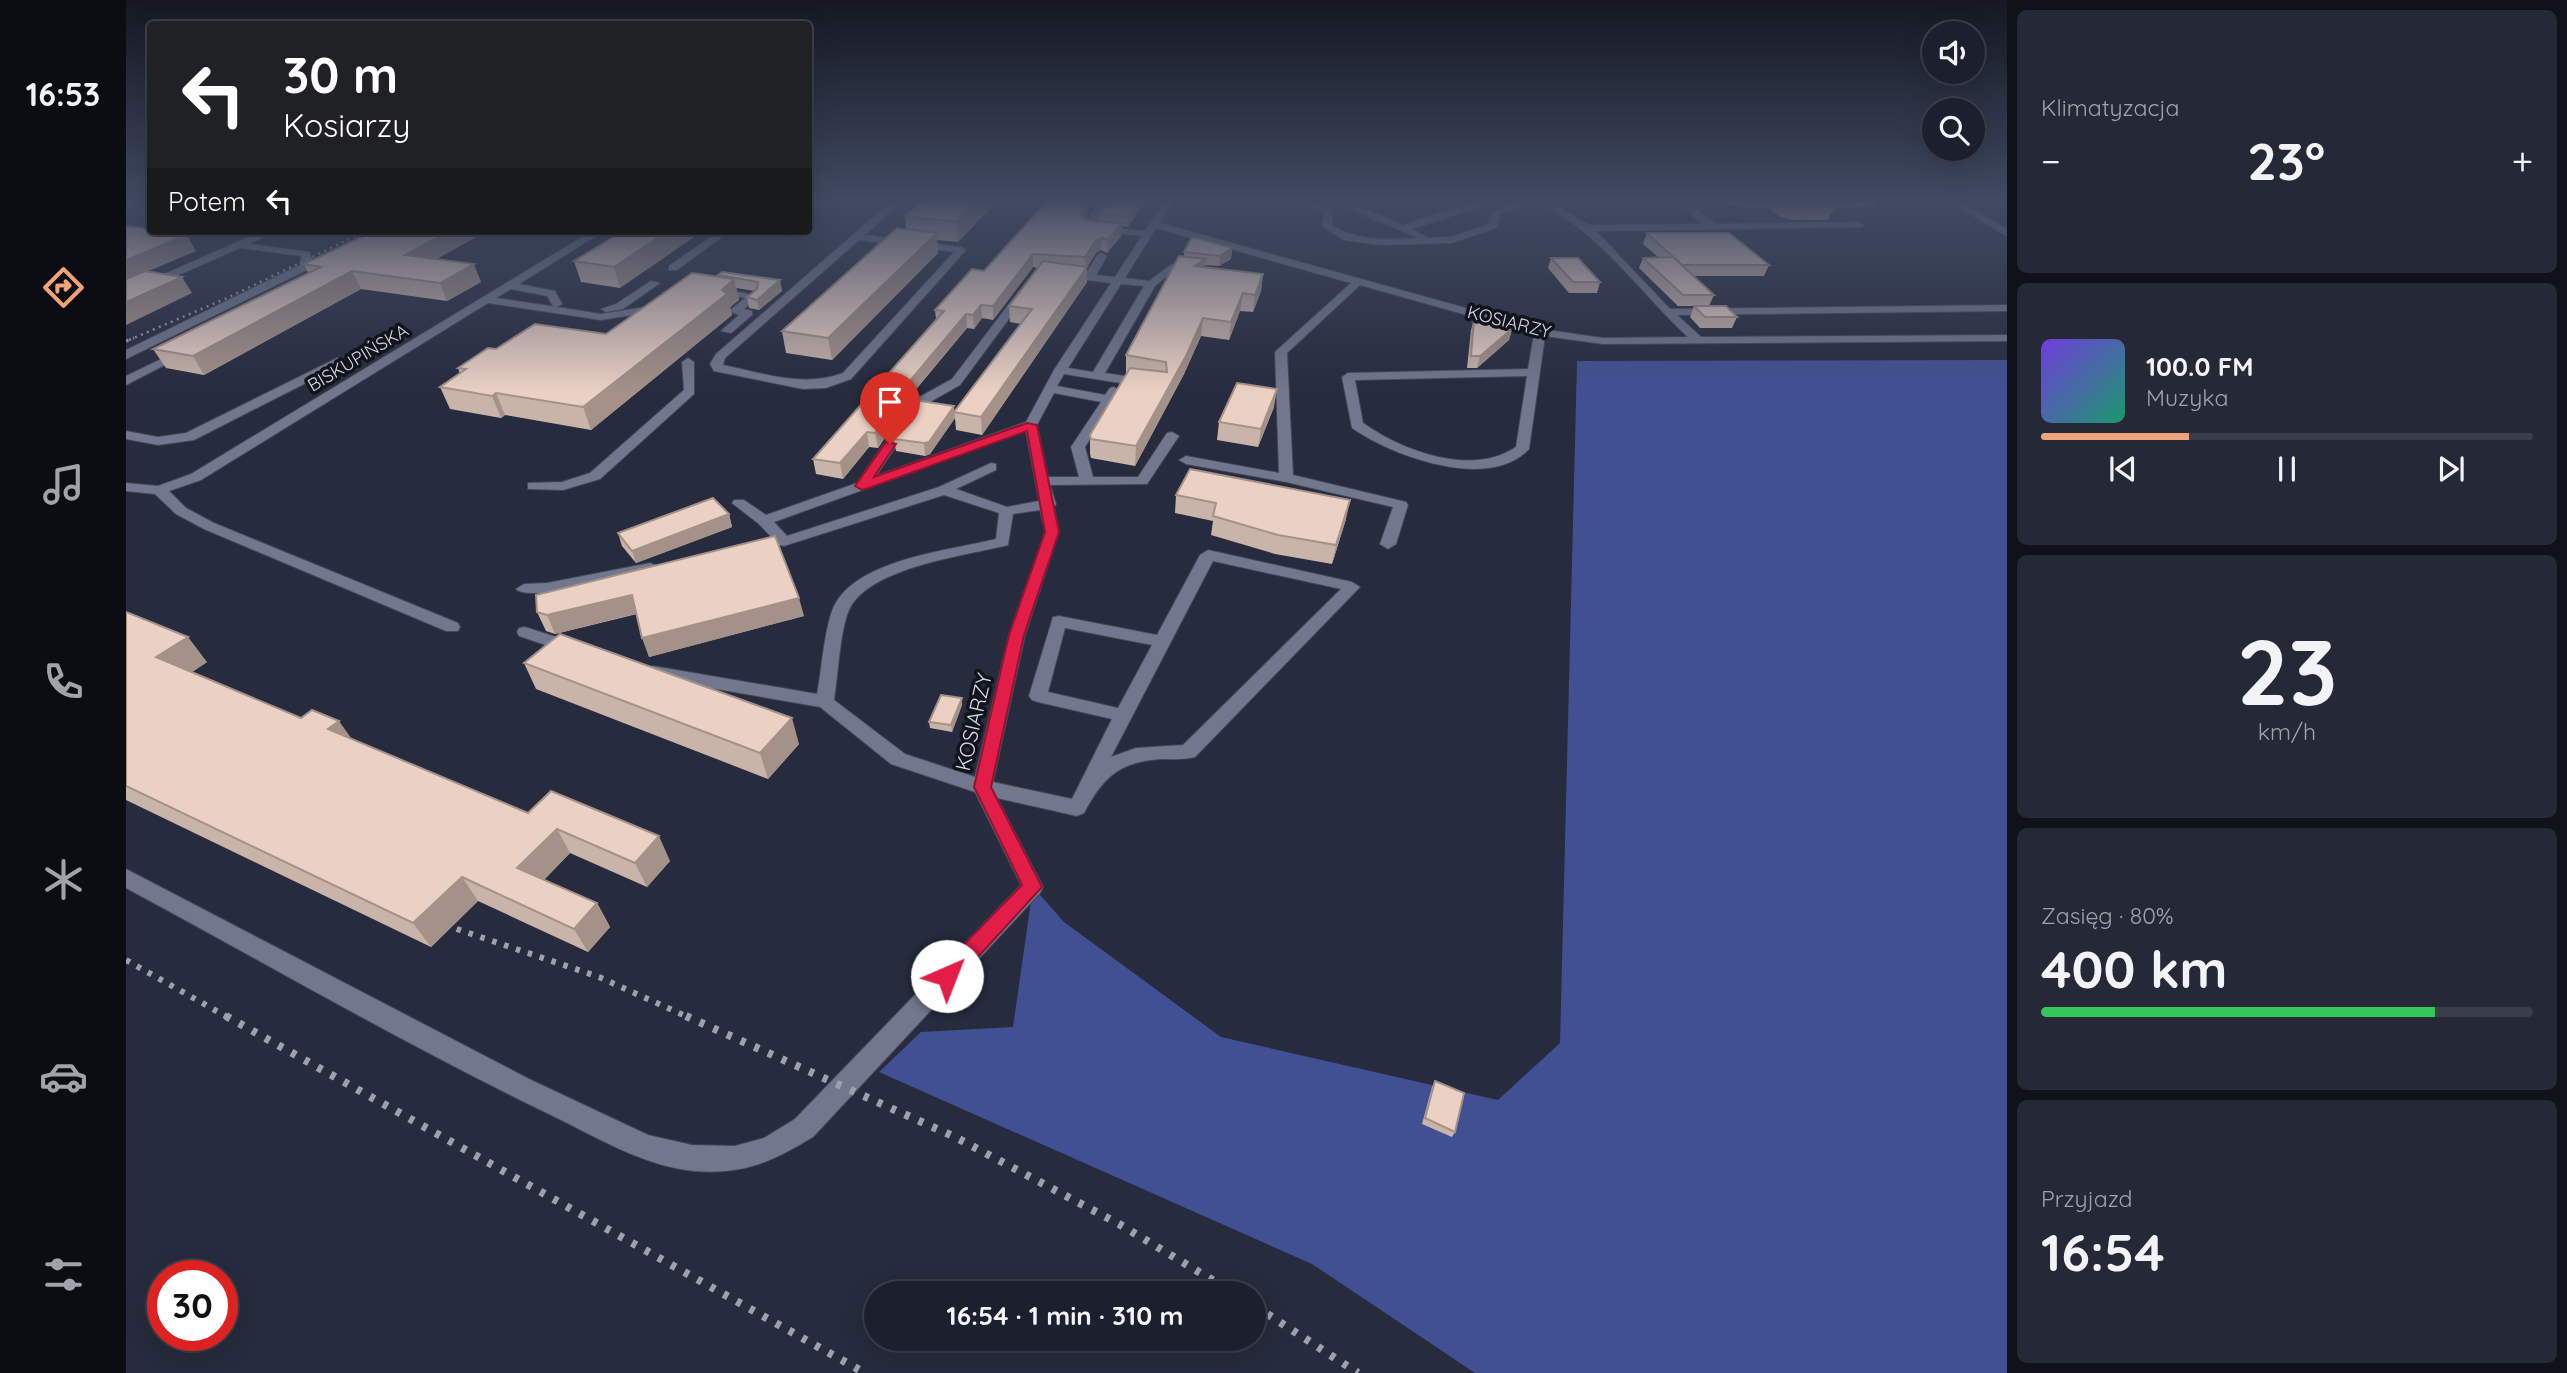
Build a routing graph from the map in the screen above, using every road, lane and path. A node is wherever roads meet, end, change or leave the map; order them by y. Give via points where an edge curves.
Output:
1 (196, 264) edge
2 (306, 264) edge
3 (545, 264) edge
4 (679, 264) edge
5 (826, 264) edge
6 (948, 264) edge
7 (1097, 264) edge
8 (1129, 264) edge
9 (1287, 264) edge
10 (1622, 264) edge
11 (673, 268) dead end
12 (1208, 271) edge
13 (1052, 272) edge
14 (1089, 277) junction
15 (1118, 281) junction
16 (1031, 282) edge
17 (1358, 282) junction
18 (655, 283) dead end
19 (1151, 284) junction
20 (509, 286) junction
21 (701, 288) edge
22 (126, 295) edge
23 (491, 297) junction
24 (666, 302) edge
25 (557, 304) junction
26 (2007, 308) edge
27 (1951, 309) junction
28 (1667, 312) junction
29 (727, 331) dead end
30 (1540, 332) junction
31 (1993, 338) junction
32 (2007, 338) edge
33 (1698, 340) junction
34 (196, 345) edge
35 (126, 355) edge
36 (337, 362) dead end
37 (688, 362) dead end
38 (1060, 370) junction
39 (1534, 372) junction
40 (1097, 376) junction
41 (126, 381) edge
42 (1160, 386) edge
43 (1051, 389) junction
44 (1031, 425) junction
45 (126, 435) edge
46 (1172, 436) dead end
47 (1186, 460) dead end
48 (991, 467) dead end
49 (1286, 478) junction
50 (1044, 481) junction
51 (1087, 481) junction
52 (533, 486) dead end
53 (862, 486) junction
54 (126, 487) edge
55 (944, 490) junction
56 (159, 491) junction
57 (739, 503) dead end
58 (1049, 504) junction
59 (1006, 511) junction
60 (764, 521) junction
61 (1388, 544) dead end
62 (666, 565) edge
63 (524, 589) dead end
64 (452, 627) dead end
65 (525, 632) dead end
66 (1162, 642) junction
67 (590, 653) edge
68 (642, 671) edge
69 (825, 702) junction
70 (1123, 715) junction
71 (1087, 784) junction
72 (982, 787) junction
73 (126, 878) edge

1 - 22 street
2 - 35 street
3 - 20 street, BISKUPIŃSKA
4 - 11 street
5 - 6 street via 720,356 718,368 803,385 826,384 847,376
7 - 14 street
8 - 15 street
9 - 17 street, KOSIARZY
10 - 28 street
12 - 19 street via 1172,267
13 - 14 street
14 - 15 street
15 - 19 street
15 - 38 street
16 - 53 street via 956,382 918,403
17 - 30 street, KOSIARZY
17 - 49 street via 1281,352
18 - 25 street via 619,307 600,310
19 - 40 street
20 - 23 street, BISKUPIŃSKA
20 - 25 street via 551,293
21 - 29 street via 754,296 734,311 748,313
23 - 24 street via 601,317 655,310
23 - 25 street
23 - 56 street, BISKUPIŃSKA via 196,477
26 - 27 street
27 - 28 street
27 - 31 street
28 - 33 street
30 - 33 street, KOSIARZY via 1603,341
30 - 39 street
31 - 32 street, KOSIARZY
31 - 33 street, KOSIARZY
34 - 41 street
36 - 45 street via 188,437 158,441
37 - 52 street via 690,391 595,476 564,486
38 - 40 street
38 - 43 street
39 - 39 street via 1522,449 1515,456 1488,463 1414,455 1379,441 1357,425 1348,377
40 - 42 street
43 - 44 street
43 - 51 street via 1111,395 1078,447
44 - 50 street, KOSIARZY
44 - 53 street
46 - 51 street via 1142,481
47 - 49 street
48 - 55 street
49 - 61 street via 1401,505
50 - 51 street
50 - 58 street, KOSIARZY
53 - 60 street
54 - 56 street, BISKUPIŃSKA
55 - 59 street
55 - 60 street via 777,543
56 - 64 street via 181,511 209,526
57 - 60 street
58 - 59 street
58 - 72 street, KOSIARZY via 1052,532 1017,635
59 - 69 street via 1003,542 884,571 855,588 839,613
62 - 63 street
65 - 67 street
66 - 70 street
66 - 70 street via 1059,621 1038,696
66 - 71 street via 1208,555 1352,587 1188,752 1148,751 1110,764
68 - 69 street
69 - 72 street via 898,760
70 - 71 street
71 - 72 street via 1077,808
72 - 73 street, KOSIARZY via 1032,887 804,1128 769,1149 735,1158 692,1158 646,1147 520,1087

